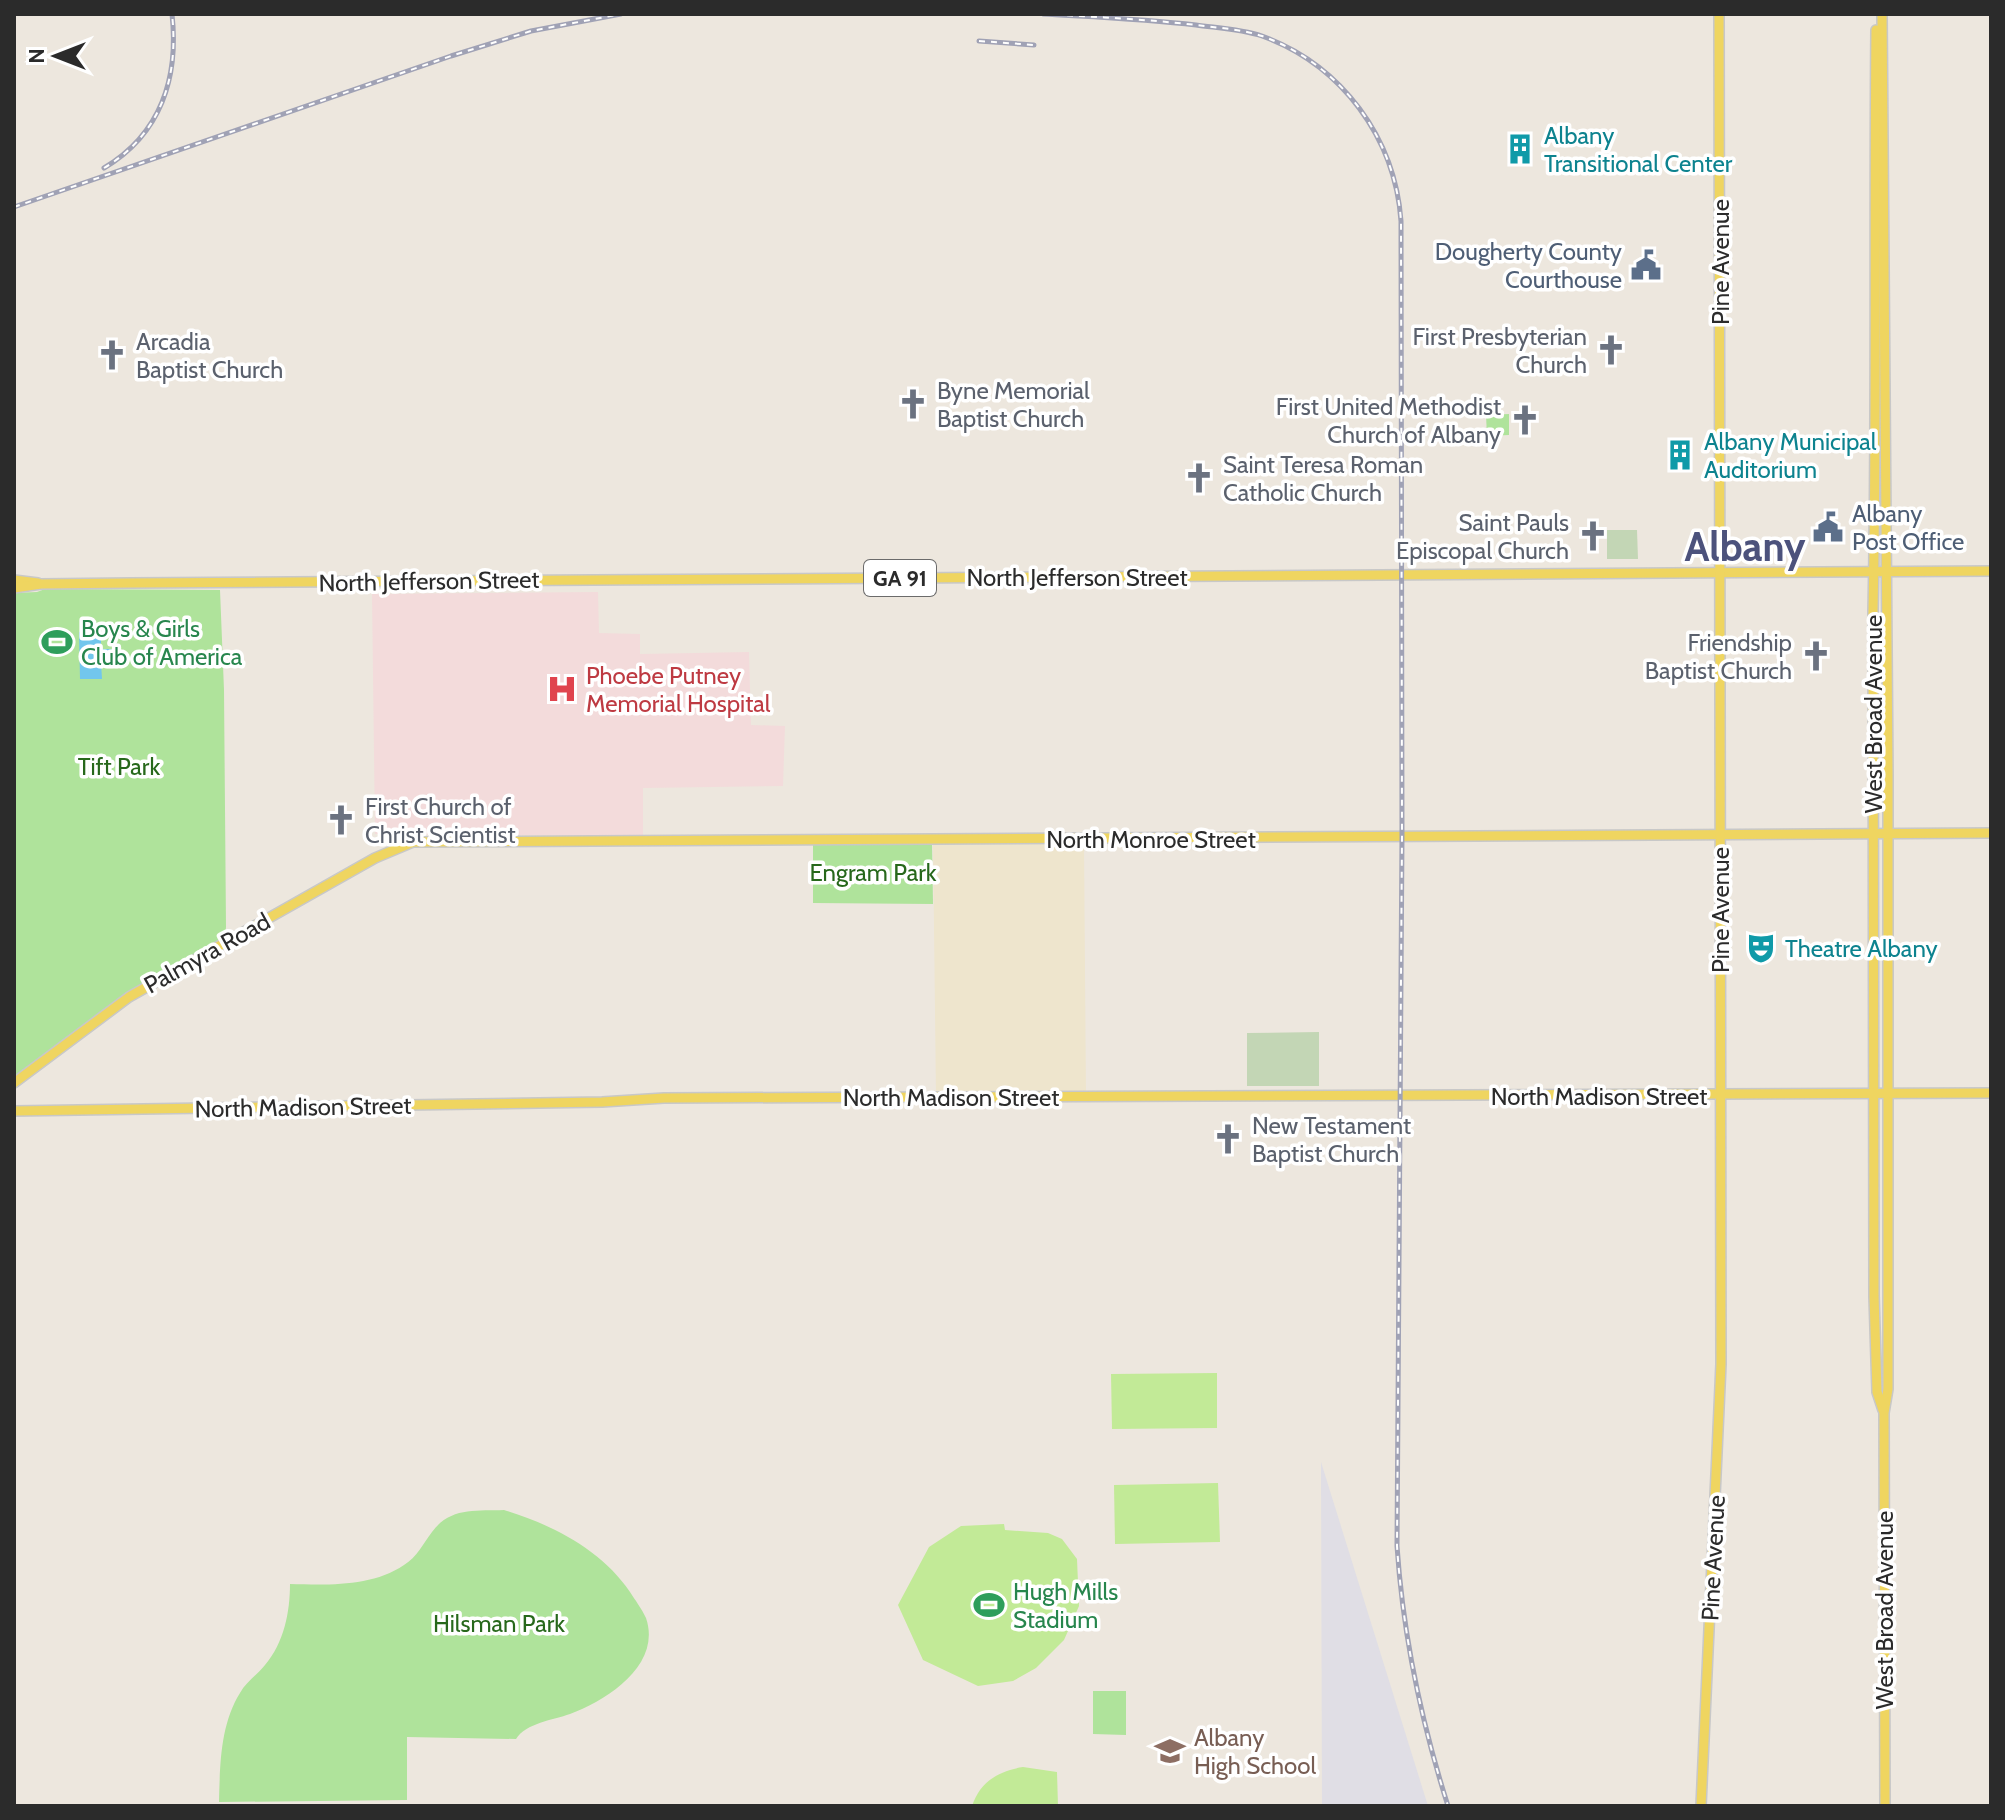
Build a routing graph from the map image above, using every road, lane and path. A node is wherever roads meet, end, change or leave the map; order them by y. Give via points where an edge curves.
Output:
1 (1719, 14) edge
2 (1879, 14) edge
3 (1991, 571) edge
4 (1720, 572) junction
5 (1874, 572) junction
6 (1886, 572) junction
7 (14, 580) edge
8 (41, 584) junction
9 (14, 588) edge
10 (1873, 833) junction
11 (1888, 833) junction
12 (1991, 833) edge
13 (1720, 834) junction
14 (413, 842) joint
15 (14, 1083) edge
16 (1874, 1093) junction
17 (1991, 1093) edge
18 (1888, 1094) junction
19 (1720, 1095) junction
20 (14, 1111) edge
21 (1884, 1413) junction
22 (1701, 1806) edge
23 (1885, 1806) edge

1 - 4 main road, Pine Avenue
2 - 5 main road, West Broad Avenue
2 - 6 main road, West Broad Avenue
3 - 6 main road, GA 91
4 - 5 main road, North Jefferson Street / GA 91
4 - 8 main road, North Jefferson Street / GA 91
4 - 13 main road, Pine Avenue
5 - 6 main road, GA 91
5 - 10 main road, West Broad Avenue
6 - 11 main road, West Broad Avenue
7 - 8 main road, North Jefferson Street / GA 91
8 - 9 main road, North Jefferson Street / GA 91
10 - 11 main road, North Monroe Street
10 - 13 main road, North Monroe Street
10 - 16 main road, West Broad Avenue
11 - 12 main road, North Monroe Street
11 - 18 main road, West Broad Avenue
13 - 14 main road, North Monroe Street
13 - 19 main road, Pine Avenue
14 - 15 main road, Palmyra Road via 375,858 129,997
16 - 18 main road, North Madison Street
16 - 19 main road, North Madison Street
16 - 21 main road, West Broad Avenue via 1876,1365
17 - 18 main road, North Madison Street
18 - 21 main road, West Broad Avenue
19 - 20 main road, North Madison Street via 678,1098
19 - 22 main road, Pine Avenue via 1721,1364
21 - 23 main road, West Broad Avenue

